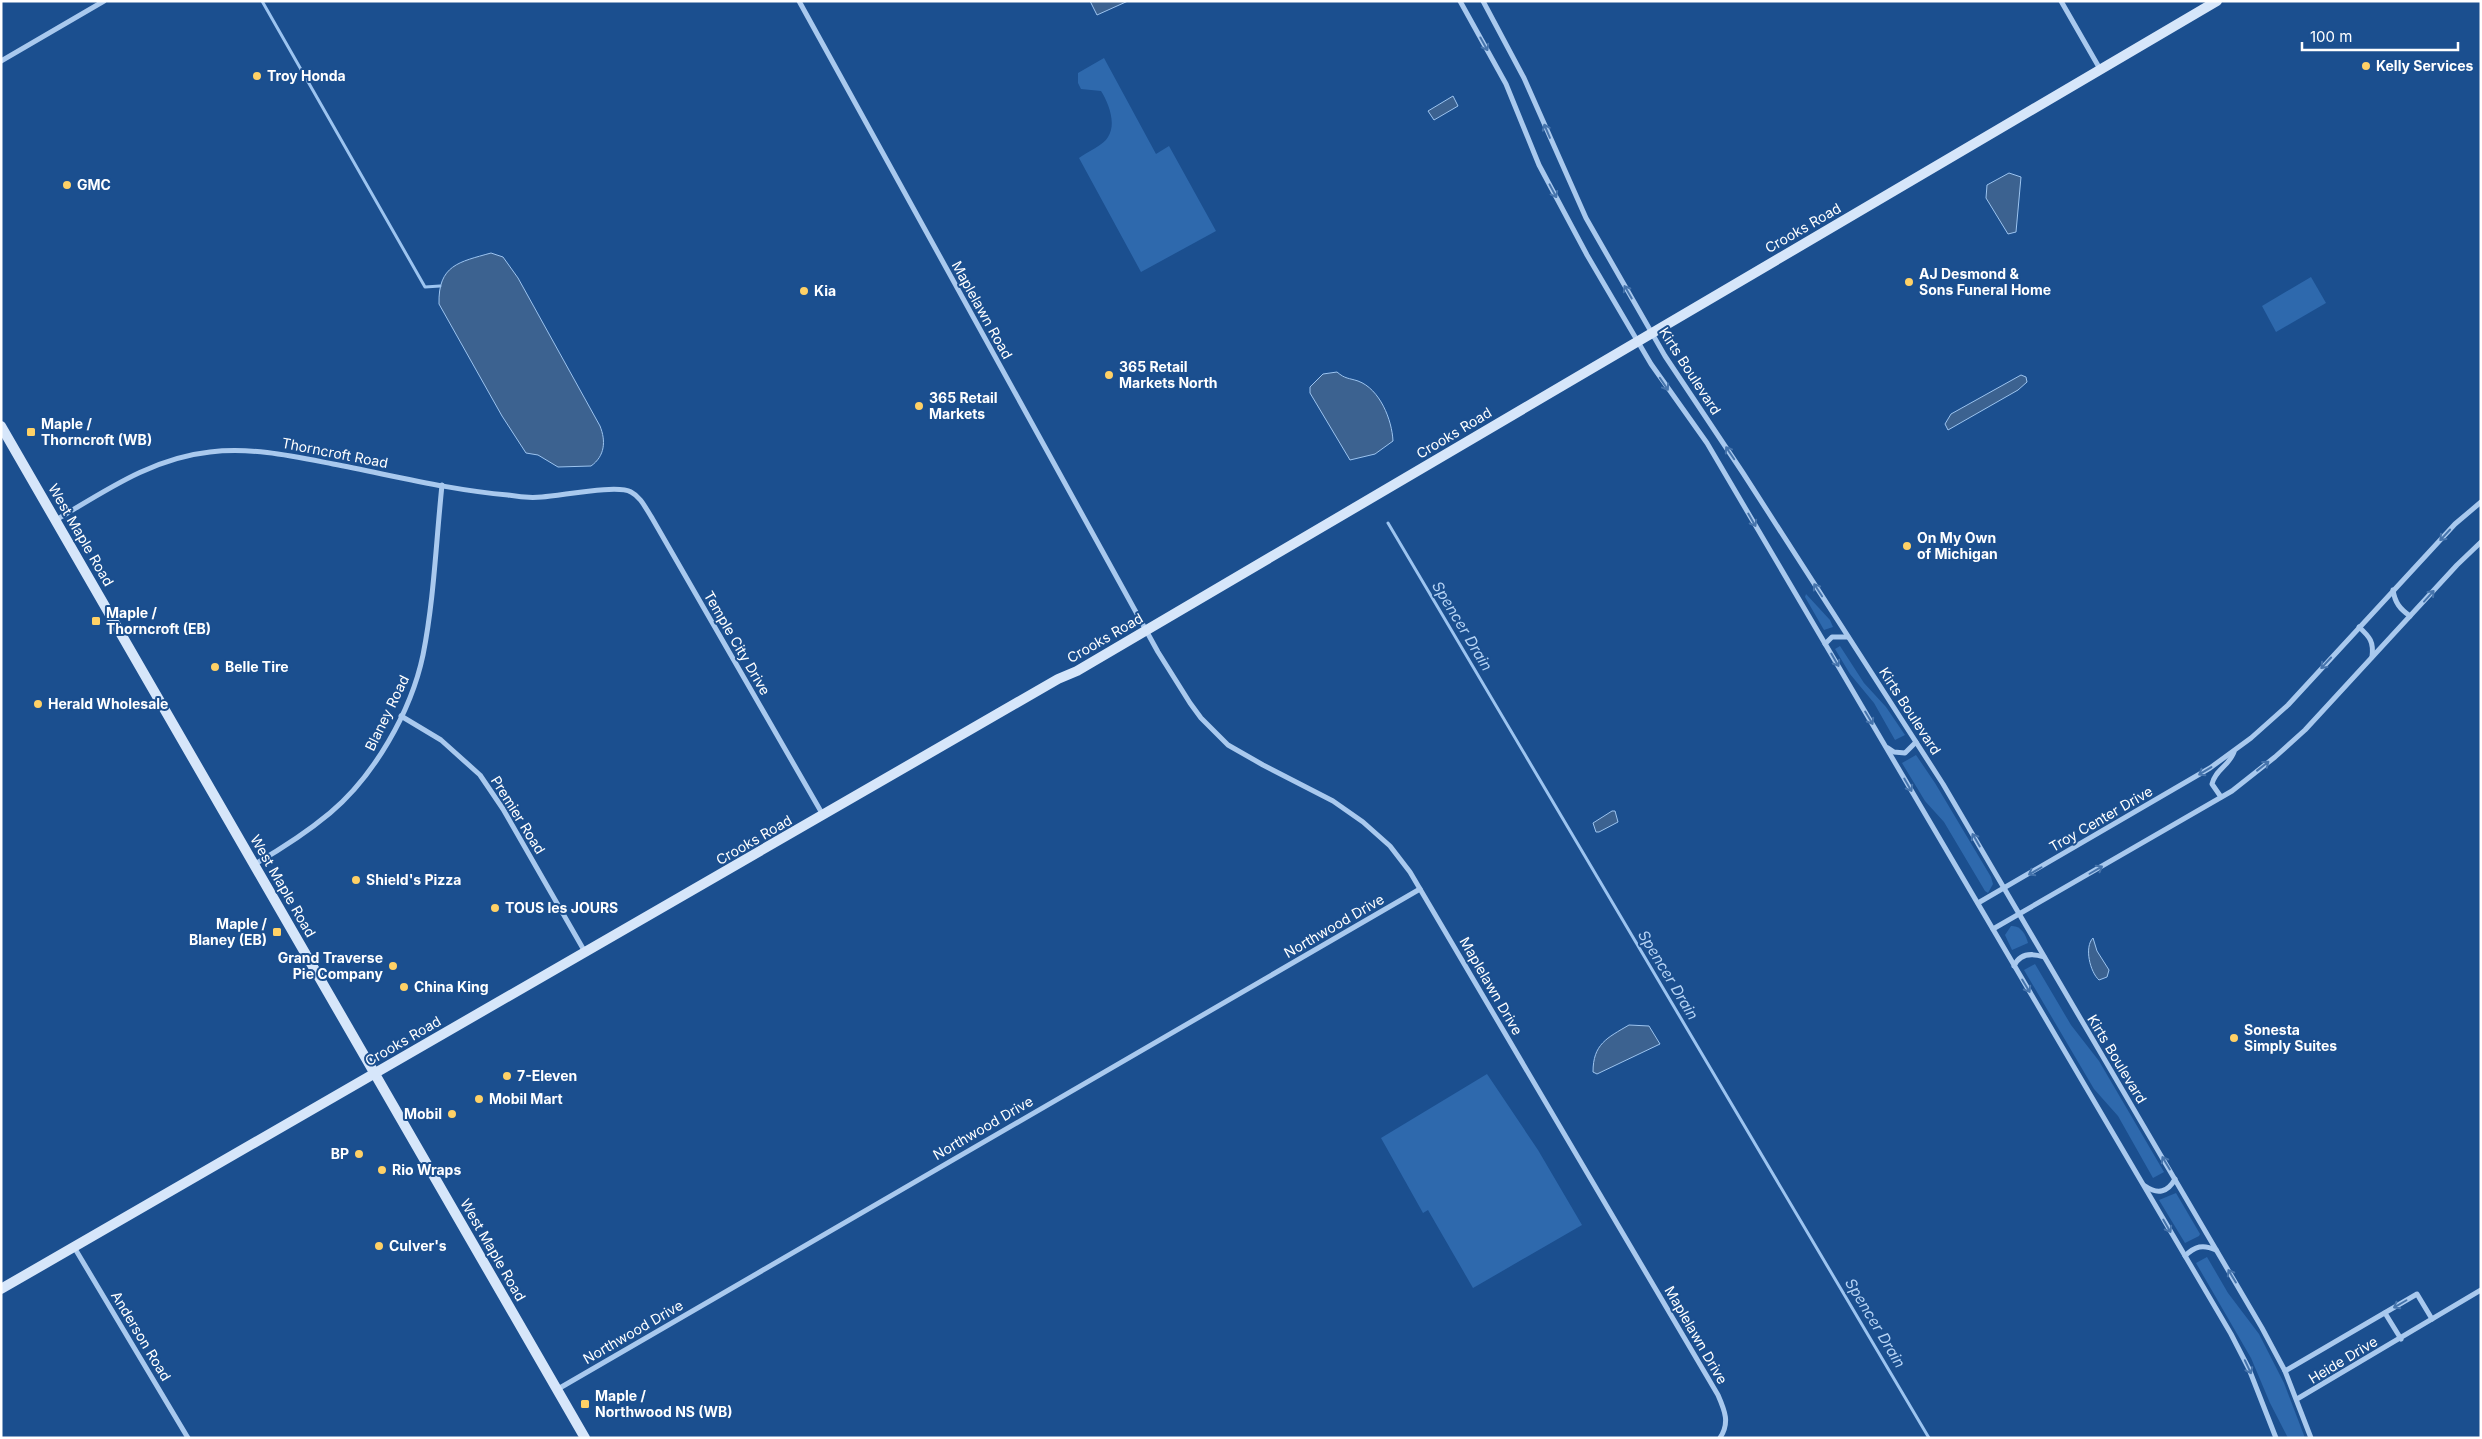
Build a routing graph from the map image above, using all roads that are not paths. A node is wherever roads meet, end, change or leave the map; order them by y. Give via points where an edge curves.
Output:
1 (104, 1) edge
2 (798, 1) edge
3 (1460, 1) edge
4 (1482, 1) edge
5 (2061, 1) edge
6 (2217, 1) edge
7 (1, 61) edge
8 (2100, 70) junction
9 (1652, 334) junction
10 (1638, 342) junction
11 (1, 426) edge
12 (442, 486) junction
13 (624, 489) joint
14 (2481, 502) edge
15 (56, 520) junction
16 (2481, 542) edge
17 (2394, 590) junction
18 (2410, 616) junction
19 (2359, 627) junction
20 (1146, 630) junction
21 (1848, 637) junction
22 (1825, 644) junction
23 (2372, 658) junction
24 (401, 716) junction
25 (1916, 742) junction
26 (1885, 746) junction
27 (2234, 752) junction
28 (2222, 797) junction
29 (824, 815) junction
30 (254, 864) junction
31 (1420, 888) junction
32 (2004, 888) junction
33 (1978, 904) junction
34 (2019, 914) junction
35 (1993, 929) junction
36 (586, 953) junction
37 (2044, 957) junction
38 (2014, 966) junction
39 (376, 1072) junction
40 (2175, 1179) junction
41 (2143, 1184) junction
42 (74, 1247) junction
43 (2217, 1250) junction
44 (2185, 1256) junction
45 (1, 1290) edge
46 (2481, 1290) edge
47 (2385, 1313) junction
48 (2432, 1319) junction
49 (2400, 1339) junction
50 (2285, 1371) junction
51 (558, 1390) junction
52 (2297, 1399) junction
53 (188, 1438) edge
54 (585, 1438) edge
55 (1720, 1438) edge
56 (2276, 1438) edge
57 (2311, 1438) edge

1 - 7 street
2 - 20 street, Maplelawn Road
3 -> 10 street, Kirts Boulevard via 1506,84 1539,165
9 -> 4 street, Kirts Boulevard via 1586,218 1524,78
5 - 8 street
6 - 8 main road, Crooks Road
8 - 9 main road, Crooks Road
9 - 10 main road, Crooks Road
21 -> 9 street, Kirts Boulevard
10 - 20 main road, Crooks Road
10 -> 22 street, Kirts Boulevard via 1707,443
11 - 15 main road, West Maple Road
12 - 13 street, Thorncroft Road via 508,496 540,497
12 - 15 street, Thorncroft Road via 284,454 212,451 174,459 136,473
12 - 24 street, Blaney Road via 426,642 420,670
13 - 29 street, Temple City Drive via 637,496 652,518
14 -> 17 street, Troy Center Drive via 2455,524
15 - 30 main road, West Maple Road
18 -> 16 street
17 - 18 street via 2400,609
17 - 19 street, Troy Center Drive
18 - 23 street
19 - 23 street via 2374,644
19 -> 27 street, Troy Center Drive via 2288,705
20 - 29 main road, Crooks Road
20 - 31 street, Maplelawn Drive via 1190,703 1220,738 1256,762 1333,801 1363,822 1395,852
21 - 22 street via 1832,637
21 - 25 street, Kirts Boulevard
22 -> 26 street, Kirts Boulevard
28 -> 23 street via 2305,730
24 - 30 street, Blaney Road via 373,766 332,812 292,842
24 - 36 street, Premier Road via 441,740 480,775 503,808
25 - 26 street via 1910,750 1900,754
32 -> 25 street, Kirts Boulevard
26 -> 33 street, Kirts Boulevard
27 - 28 street, Troy Center Drive via 2231,761 2214,776 2212,784
27 -> 32 street, Troy Center Drive
34 -> 28 street
29 - 36 main road, Crooks Road
30 - 39 main road, West Maple Road
31 - 51 street, Northwood Drive
31 - 55 street, Maplelawn Drive via 1718,1395 1726,1418 1725,1431
32 - 33 street, Troy Center Drive
32 - 34 street, Kirts Boulevard
33 - 35 street, Kirts Boulevard
34 - 35 street
34 - 37 street, Kirts Boulevard
35 - 38 street, Kirts Boulevard
36 - 39 main road, Crooks Road
37 - 38 street via 2024,955
40 -> 37 street, Kirts Boulevard
38 -> 41 street, Kirts Boulevard
39 - 42 main road, Crooks Road
39 - 51 main road, West Maple Road
40 - 41 street via 2162,1191 2151,1190
40 - 43 street, Kirts Boulevard
41 -> 44 street, Kirts Boulevard
42 - 45 main road, Crooks Road
42 - 53 street, Anderson Road
43 - 44 street via 2204,1246
50 -> 43 street, Kirts Boulevard
44 -> 56 street, Kirts Boulevard via 2246,1363
46 - 48 street, Heide Drive
48 -> 47 street, Heide Drive via 2417,1294
47 - 49 street
47 - 50 street, Heide Drive
48 - 49 street, Heide Drive
49 - 52 street, Heide Drive
50 - 52 street, Kirts Boulevard
51 - 54 main road, West Maple Road
52 - 57 street, Kirts Boulevard

